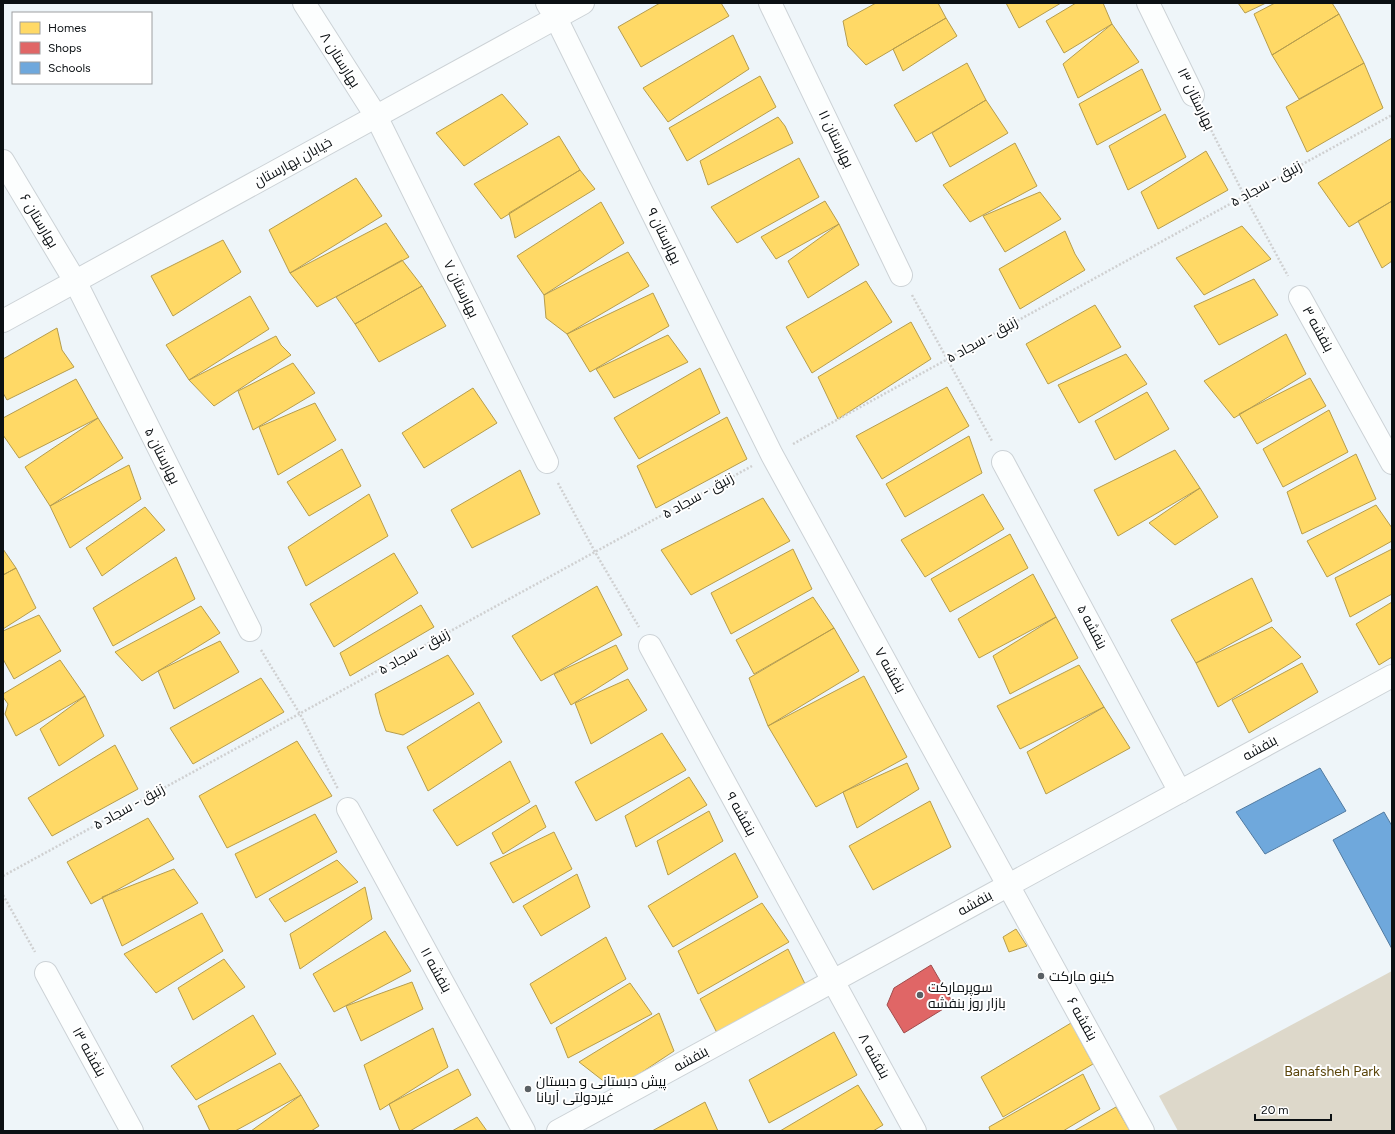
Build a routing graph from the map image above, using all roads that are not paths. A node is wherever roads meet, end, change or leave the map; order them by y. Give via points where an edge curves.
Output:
1 (304, 3) edge
2 (583, 3) edge
3 (770, 3) edge
4 (1148, 3) edge
5 (552, 10) edge
6 (1193, 95) road end
7 (376, 116) junction
8 (3, 161) edge
9 (901, 275) road end
10 (75, 281) junction
11 (1300, 297) road end
12 (3, 320) edge
13 (772, 455) joint
14 (547, 462) road end
15 (1003, 462) road end
16 (1392, 463) edge
17 (250, 630) road end
18 (650, 646) road end
19 (1392, 676) edge
20 (1180, 792) junction
21 (348, 809) road end
22 (1008, 885) junction
23 (46, 973) road end
24 (833, 981) junction
25 (132, 1131) edge
26 (524, 1131) edge
27 (558, 1131) edge
28 (915, 1131) edge
29 (1143, 1131) edge

1 - 7 street, بهارستان ۸
2 - 5 street, خیابان بهارستان
3 - 9 street, بهارستان ۱۱
4 - 6 street, بهارستان ۱۳
5 - 7 street, خیابان بهارستان
5 - 13 street, بهارستان ۹
7 - 10 street, خیابان بهارستان
7 - 14 street, بهارستان ۷
8 - 10 street, بهارستان ۶
10 - 12 street, خیابان بهارستان
10 - 17 street, بهارستان ۵
11 - 16 street, بنفشه ۳
13 - 22 street, بنفشه ۷
15 - 20 street, بنفشه ۵
18 - 24 street, بنفشه ۹
19 - 20 street, بنفشه
20 - 22 street, بنفشه
21 - 26 street, بنفشه ۱۱
22 - 24 street, بنفشه
22 - 29 street, بنفشه ۶
23 - 25 street, بنفشه ۱۳
24 - 27 street, بنفشه
24 - 28 street, بنفشه ۸

